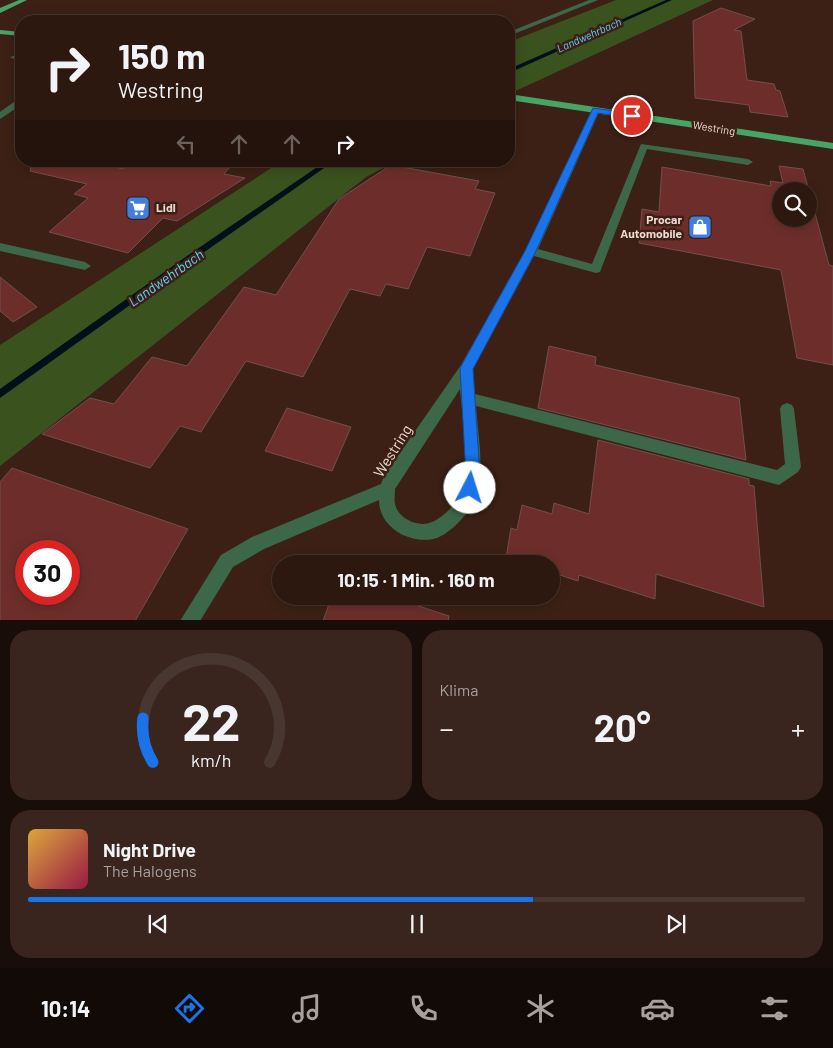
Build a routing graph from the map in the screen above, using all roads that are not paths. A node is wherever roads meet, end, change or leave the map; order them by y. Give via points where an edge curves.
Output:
1 (24, 0) edge
2 (595, 0) edge
3 (0, 11) edge
4 (0, 32) edge
5 (515, 32) edge
6 (15, 33) edge
7 (515, 98) edge
8 (15, 105) edge
9 (596, 110) junction
10 (0, 116) edge
11 (833, 146) edge
12 (748, 162) dead end
13 (0, 247) edge
14 (530, 251) junction
15 (85, 266) dead end
16 (466, 368) junction
17 (468, 398) junction
18 (787, 409) dead end
19 (387, 489) junction
20 (189, 620) edge

1 - 3 main road
2 - 5 street
4 - 6 main road
7 - 9 main road, Westring
8 - 10 street
9 - 11 main road, Westring
9 - 14 street, Westring
12 - 14 street via 644,146 596,269
13 - 15 street
14 - 16 street, Westring
16 - 17 street, Westring
16 - 19 street, Westring
17 - 18 street via 779,478 793,467
17 - 19 street, Westring via 473,476 467,498 453,517 434,531 416,532 398,524 387,508
19 - 20 street via 258,543 227,561

